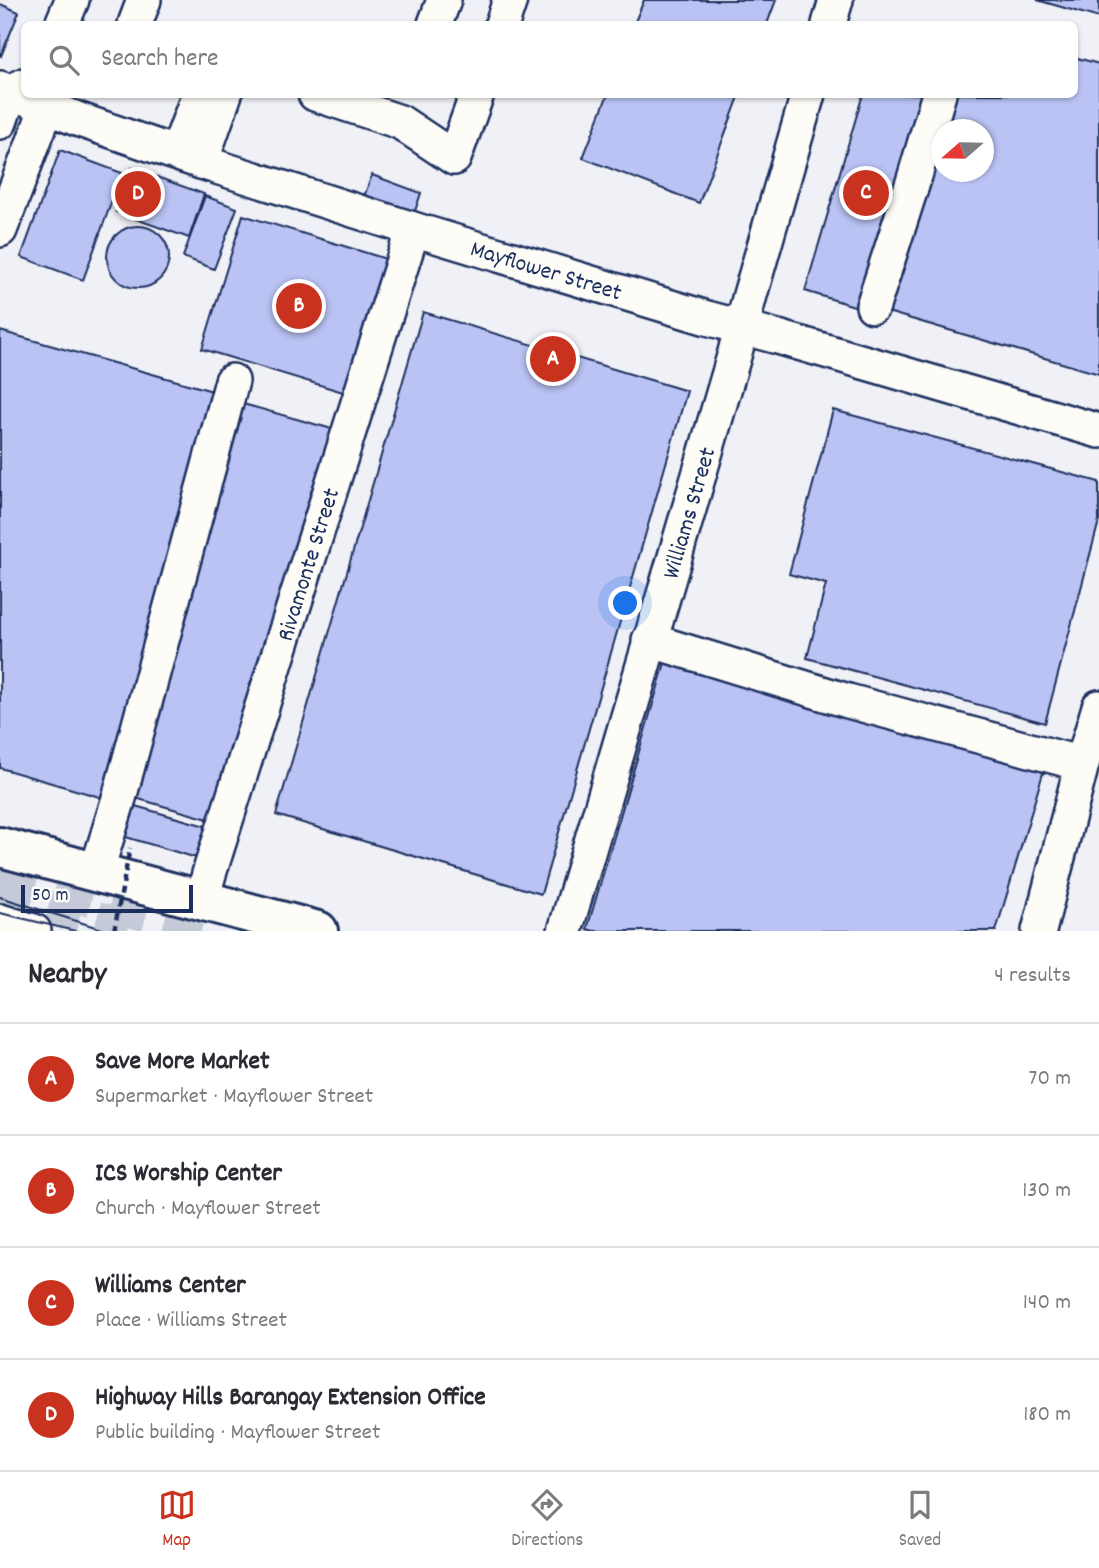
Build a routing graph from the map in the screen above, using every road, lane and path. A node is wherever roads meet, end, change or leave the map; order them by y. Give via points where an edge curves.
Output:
1 (144, 0) edge
2 (444, 0) edge
3 (510, 0) edge
4 (836, 0) edge
5 (136, 21) edge
6 (436, 21) edge
7 (503, 21) edge
8 (830, 21) edge
9 (21, 98) edge
10 (198, 98) edge
11 (223, 98) edge
12 (325, 98) edge
13 (476, 98) edge
14 (807, 98) edge
15 (938, 98) edge
16 (405, 108) edge
17 (189, 158) junction
18 (413, 229) junction
19 (0, 230) edge
20 (873, 306) dead end
21 (742, 327) junction
22 (232, 381) dead end
23 (1099, 430) edge
24 (649, 640) junction
25 (1099, 707) edge
26 (1082, 764) junction
27 (0, 847) edge
28 (130, 848) dead end
29 (96, 873) junction
30 (202, 900) junction
31 (0, 921) edge
32 (34, 931) edge
33 (114, 931) edge
34 (318, 931) edge
35 (565, 931) edge
36 (1039, 931) edge

1 - 5 street
2 - 6 street
3 - 7 street
4 - 8 street
9 - 17 street, Mayflower Street
9 - 19 street
10 - 17 street
11 - 17 street
12 - 16 street via 339,104
13 - 16 street via 454,158
14 - 21 street, Williams Street
15 - 20 street
17 - 18 street, Mayflower Street
18 - 21 street, Mayflower Street
18 - 30 street, Rivamonte Street
21 - 23 street, Mayflower Street
21 - 24 street, Williams Street
22 - 29 street
24 - 26 street via 848,701
24 - 35 street, Williams Street
25 - 26 street
26 - 36 street
27 - 29 highway
28 - 33 path, bridge
29 - 30 highway
30 - 34 highway
31 - 32 street

